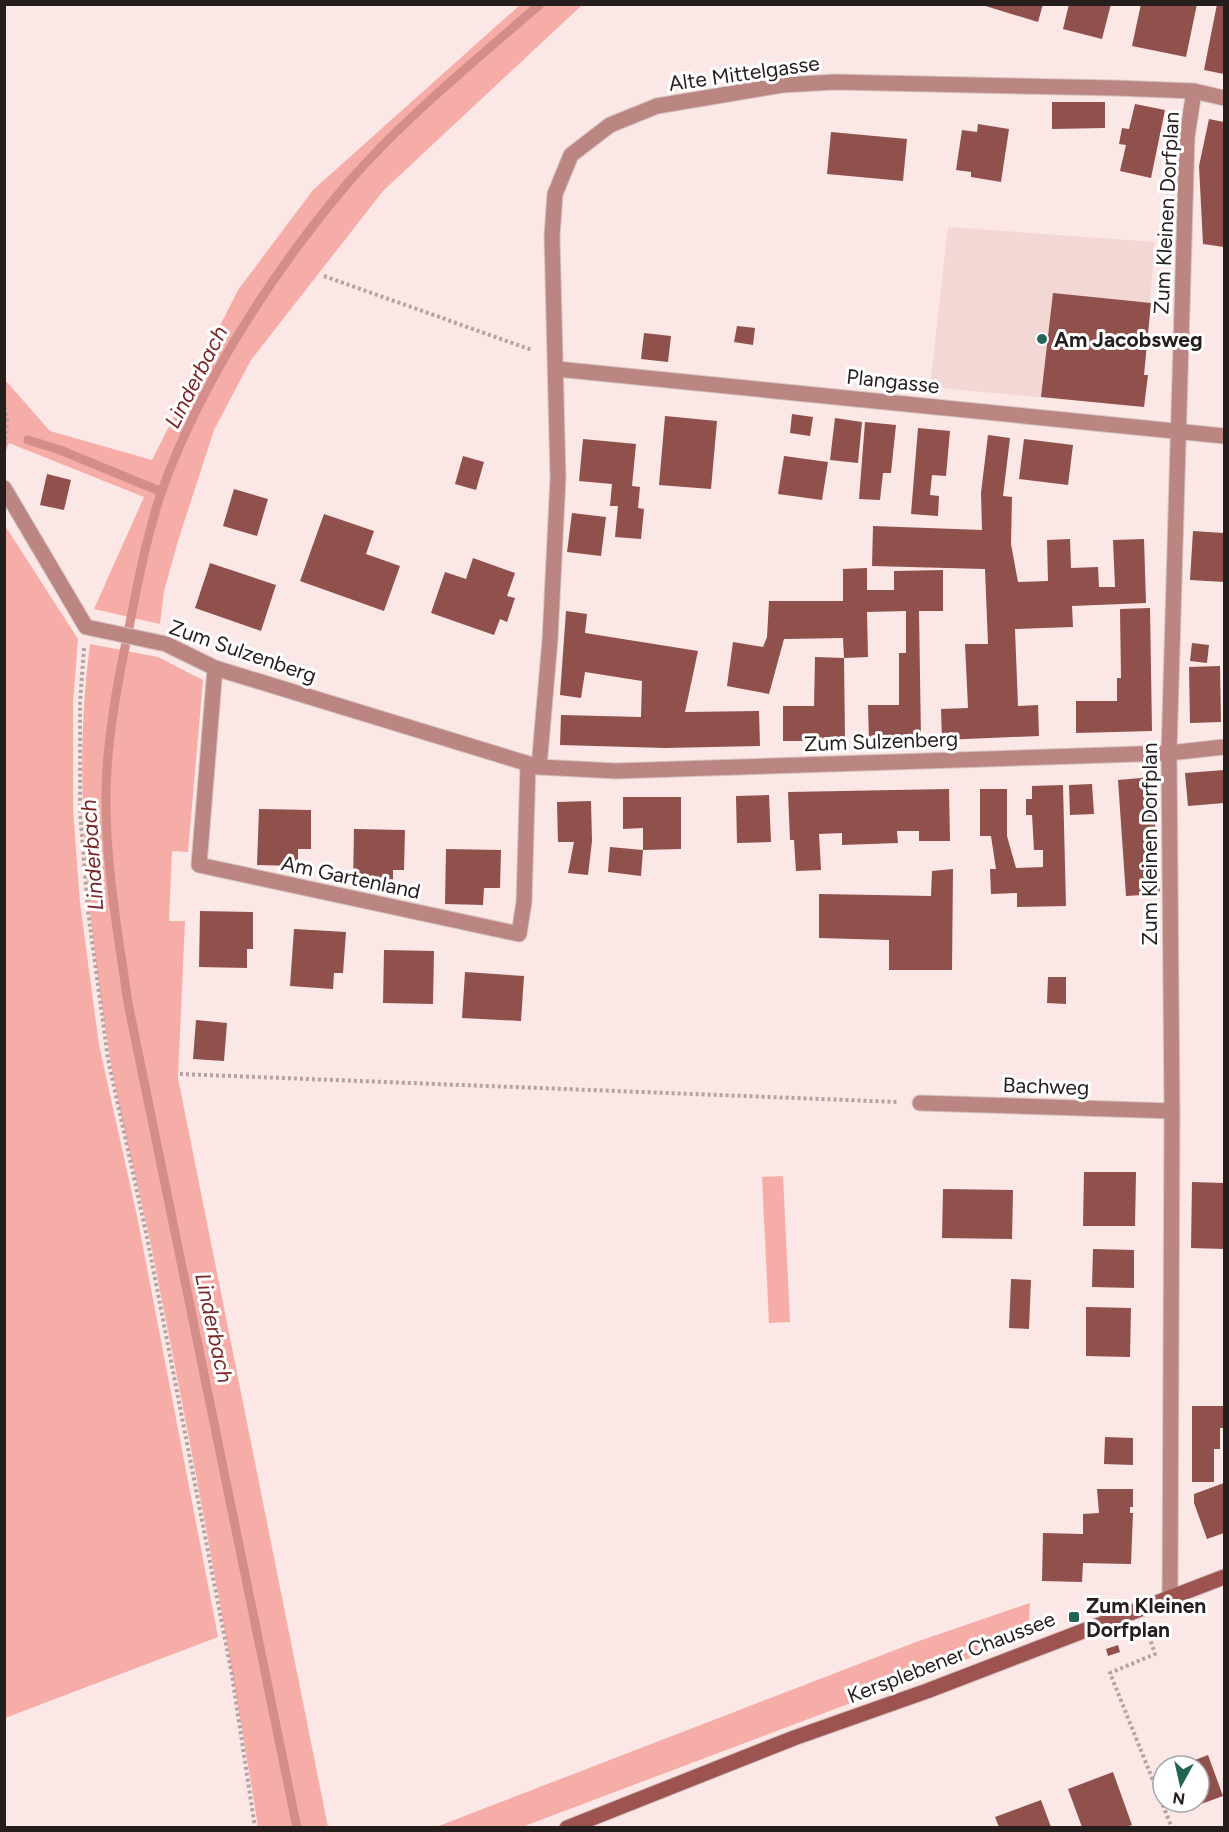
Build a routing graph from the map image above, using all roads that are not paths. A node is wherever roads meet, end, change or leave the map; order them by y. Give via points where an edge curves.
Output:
1 (1194, 91) junction
2 (1224, 98) edge
3 (556, 362) junction
4 (1178, 431) junction
5 (1224, 436) edge
6 (4, 488) edge
7 (214, 668) junction
8 (1224, 747) edge
9 (1169, 753) junction
10 (533, 765) junction
11 (920, 1103) road end
12 (1172, 1110) junction
13 (1224, 1577) edge
14 (1170, 1597) junction
15 (567, 1827) edge

1 - 2 street, Alte Mittelgasse
1 - 3 street, Alte Mittelgasse via 835,82 782,85 657,106 610,125 571,155 555,194 552,236
1 - 4 street, Zum Kleinen Dorfplan via 1187,137
3 - 4 street, Plangasse
3 - 10 street via 558,478 550,640
4 - 5 street, Plangasse
4 - 9 street, Zum Kleinen Dorfplan
6 - 7 street, Zum Sulzenberg via 86,627 166,644
7 - 10 street, Zum Sulzenberg
7 - 10 street, Am Gartenland via 199,865 519,934
8 - 9 street, Zum Sulzenberg
9 - 10 street, Zum Sulzenberg via 616,771
9 - 12 street, Zum Kleinen Dorfplan
11 - 12 street, Bachweg
12 - 14 street, Zum Kleinen Dorfplan
13 - 14 main road, Kersplebener Chaussee
14 - 15 main road, Kersplebener Chaussee

